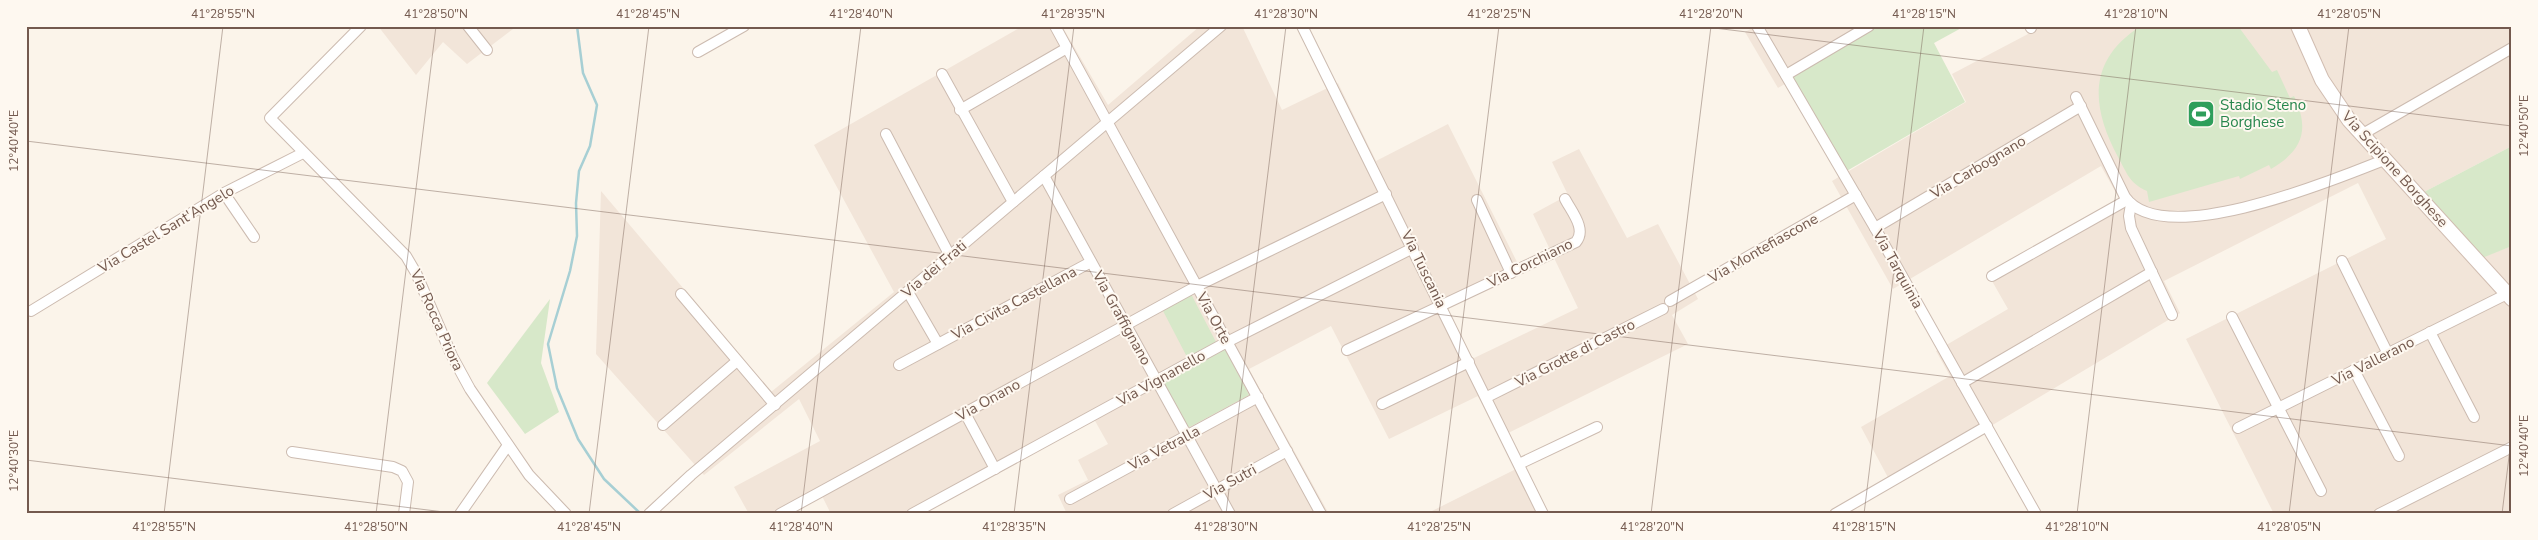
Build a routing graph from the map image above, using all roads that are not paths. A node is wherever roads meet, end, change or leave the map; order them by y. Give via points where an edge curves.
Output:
1 (361, 26) edge
2 (468, 26) edge
3 (744, 26) edge
4 (1055, 26) edge
5 (1221, 26) edge
6 (1302, 26) edge
7 (1757, 26) edge
8 (1869, 26) edge
9 (2298, 26) edge
10 (1067, 48) junction
11 (2512, 48) edge
12 (487, 50) dead end
13 (698, 52) dead end
14 (942, 74) dead end
15 (1786, 75) junction
16 (960, 110) junction
17 (1108, 122) junction
18 (886, 134) dead end
19 (2361, 135) junction
20 (303, 153) junction
21 (2384, 160) junction
22 (1044, 176) junction
23 (224, 193) junction
24 (1386, 194) junction
25 (1856, 195) junction
26 (1565, 199) dead end
27 (1477, 200) dead end
28 (1013, 202) junction
29 (2129, 202) junction
30 (1875, 228) junction
31 (254, 237) dead end
32 (1413, 248) junction
33 (950, 256) junction
34 (2342, 261) dead end
35 (1091, 262) junction
36 (2152, 272) junction
37 (1510, 273) junction
38 (1992, 276) dead end
39 (1197, 286) junction
40 (908, 292) junction
41 (681, 294) dead end
42 (2510, 296) edge
43 (1666, 305) joint
44 (1442, 306) junction
45 (31, 311) dead end
46 (2172, 314) dead end
47 (2232, 317) dead end
48 (1125, 324) junction
49 (2430, 332) junction
50 (1227, 342) junction
51 (938, 344) junction
52 (1347, 350) dead end
53 (2388, 354) junction
54 (738, 361) junction
55 (1469, 362) junction
56 (899, 365) dead end
57 (2354, 370) junction
58 (1156, 380) junction
59 (1962, 383) junction
60 (1258, 397) junction
61 (1487, 398) junction
62 (775, 404) junction
63 (1382, 404) dead end
64 (2279, 408) junction
65 (965, 413) junction
66 (2474, 417) dead end
67 (663, 425) dead end
68 (1987, 426) junction
69 (1597, 427) dead end
70 (2238, 428) dead end
71 (1186, 436) junction
72 (508, 445) junction
73 (2512, 447) edge
74 (1287, 451) junction
75 (292, 452) dead end
76 (2399, 456) dead end
77 (1520, 464) junction
78 (995, 468) junction
79 (1216, 490) junction
80 (2321, 492) dead end
81 (1070, 498) dead end
82 (651, 512) edge
83 (404, 514) edge
84 (460, 514) edge
85 (566, 514) edge
86 (780, 514) edge
87 (912, 514) edge
88 (1173, 514) edge
89 (1230, 514) edge
90 (1321, 514) edge
91 (1544, 514) edge
92 (1835, 514) edge
93 (2036, 514) edge
94 (2379, 514) edge

1 - 20 street, Via Rocca Priora via 270,118
2 - 12 street
3 - 13 street
4 - 10 street, Via Orte
5 - 17 street, Via dei Frati
6 - 24 street, Via Tuscania
7 - 15 street, Via Tarquinia
8 - 15 street
9 - 19 main road, Via Scipione Borghese via 2322,80
10 - 16 street
10 - 17 street, Via Orte
11 - 19 street
14 - 16 street
15 - 25 street, Via Tarquinia
16 - 28 street
17 - 22 street, Via dei Frati
17 - 39 street, Via Orte
18 - 33 street
19 - 21 main road, Via Scipione Borghese
20 - 23 street, Via Castel Sant'Angelo
20 - 72 street, Via Rocca Priora via 406,256 462,376
21 - 29 street via 2290,196 2219,212 2178,216 2159,214 2143,211
21 - 42 main road, Via Scipione Borghese
22 - 28 street, Via dei Frati
22 - 35 street, Via Graffignano
23 - 31 street
23 - 45 street, Via Castel Sant'Angelo
24 - 32 street, Via Tuscania
24 - 39 street, Via Onano
25 - 30 street, Via Tarquinia
25 - 43 street, Via Montefiascone
26 - 37 street, Via Corchiano via 1580,228 1579,238
27 - 37 street
28 - 33 street, Via dei Frati
29 - 30 street, Via Carbognano via 2079,102
29 - 36 street via 2131,228
29 - 38 street
30 - 59 street, Via Tarquinia
32 - 44 street, Via Tuscania
32 - 50 street, Via Vignanello
33 - 40 street, Via dei Frati
34 - 53 street
35 - 48 street, Via Graffignano
35 - 51 street, Via Civita Castellana
36 - 46 street
36 - 59 street
37 - 44 street, Via Corchiano
39 - 48 street, Via Onano
39 - 50 street, Via Orte
40 - 51 street, Via Civita Castellana
40 - 62 street, Via dei Frati
41 - 54 street
42 - 49 street, Via Vallerano
43 - 61 street, Via Grotte di Castro
44 - 52 street, Via Corchiano
44 - 55 street, Via Tuscania
47 - 64 street
48 - 58 street, Via Graffignano
48 - 65 street, Via Onano
49 - 53 street, Via Vallerano
49 - 66 street
50 - 58 street, Via Vignanello
50 - 60 street, Via Orte
51 - 56 street, Via Civita Castellana
53 - 57 street, Via Vallerano
54 - 62 street
54 - 67 street
55 - 61 street, Via Tuscania
55 - 63 street
57 - 64 street, Via Vallerano
57 - 76 street
58 - 71 street, Via Graffignano
58 - 78 street, Via Vignanello
59 - 68 street, Via Tarquinia
60 - 71 street, Via Vetralla
60 - 74 street, Via Orte
61 - 77 street, Via Tuscania
62 - 82 street, Via dei Frati
64 - 70 street, Via Vallerano
64 - 80 street
65 - 78 street
65 - 86 street, Via Onano
68 - 92 street
68 - 93 street, Via Tarquinia
69 - 77 street
71 - 79 street, Via Graffignano
71 - 81 street, Via Vetralla
72 - 84 street
72 - 85 street, Via Rocca Priora via 534,481
73 - 94 street
74 - 79 street, Via Sutri
74 - 90 street, Via Orte
75 - 83 street via 402,471 408,482
77 - 91 street, Via Tuscania
78 - 87 street, Via Vignanello
79 - 88 street, Via Sutri
79 - 89 street, Via Graffignano

